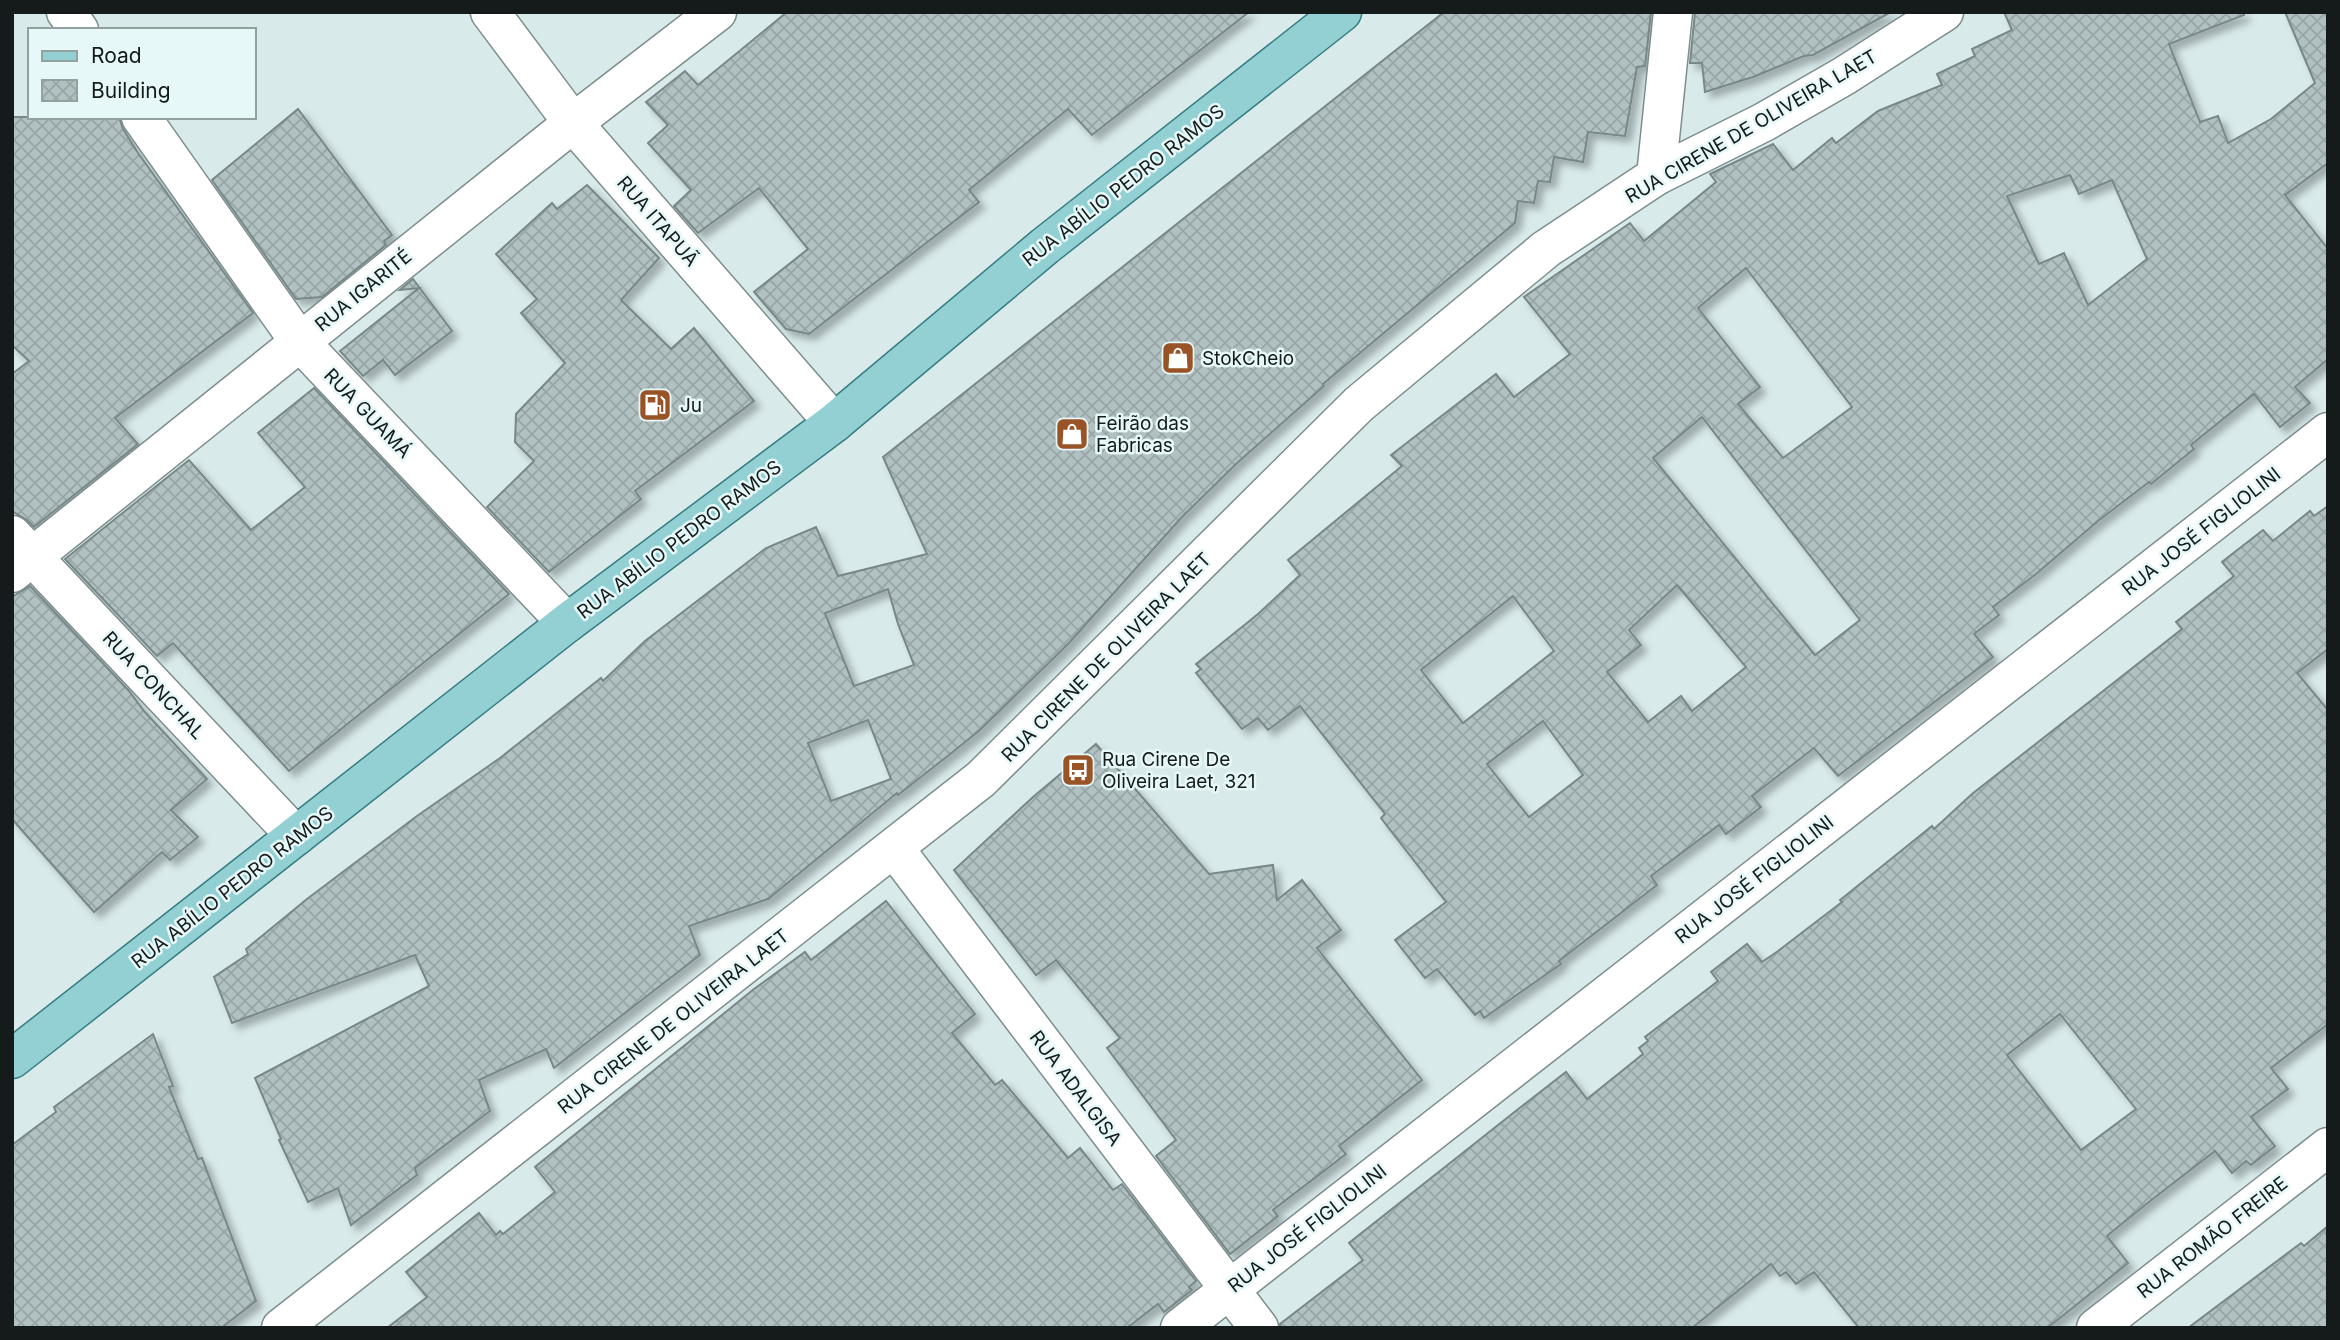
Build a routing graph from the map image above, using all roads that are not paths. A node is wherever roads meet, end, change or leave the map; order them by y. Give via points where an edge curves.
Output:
1 (66, 12) edge
2 (490, 12) edge
3 (717, 12) edge
4 (1342, 12) edge
5 (1673, 12) edge
6 (1944, 12) edge
7 (78, 28) edge
8 (142, 119) edge
9 (573, 123) junction
10 (1656, 176) junction
11 (299, 341) junction
12 (834, 423) junction
13 (2328, 432) edge
14 (19, 555) edge
15 (567, 622) junction
16 (296, 836) junction
17 (894, 848) junction
18 (12, 1059) edge
19 (2328, 1147) edge
20 (1228, 1289) junction
21 (281, 1328) edge
22 (1180, 1328) edge
23 (1259, 1328) edge
24 (2096, 1328) edge

1 - 7 street
2 - 9 street, RUA ITAPUÃ
3 - 9 street, RUA IGARITÉ
4 - 12 main road, RUA ABÍLIO PEDRO RAMOS via 1045,246
5 - 10 street
6 - 10 street, RUA CIRENE DE OLIVEIRA LAET via 1844,76
8 - 11 street, RUA GUAMÁ
9 - 11 street, RUA IGARITÉ
9 - 12 street, RUA ITAPUÃ
10 - 17 street, RUA CIRENE DE OLIVEIRA LAET via 1546,249 1359,404 981,779
11 - 14 street, RUA IGARITÉ
11 - 15 street, RUA GUAMÁ
12 - 15 main road, RUA ABÍLIO PEDRO RAMOS
13 - 20 street, RUA JOSÉ FIGLIOLINI
14 - 16 street, RUA CONCHAL
15 - 16 main road, RUA ABÍLIO PEDRO RAMOS
16 - 18 main road, RUA ABÍLIO PEDRO RAMOS
17 - 20 street, RUA ADALGISA
17 - 21 street, RUA CIRENE DE OLIVEIRA LAET
19 - 24 street, RUA ROMÃO FREIRE
20 - 22 street, RUA JOSÉ FIGLIOLINI
20 - 23 street, RUA ADALGISA

